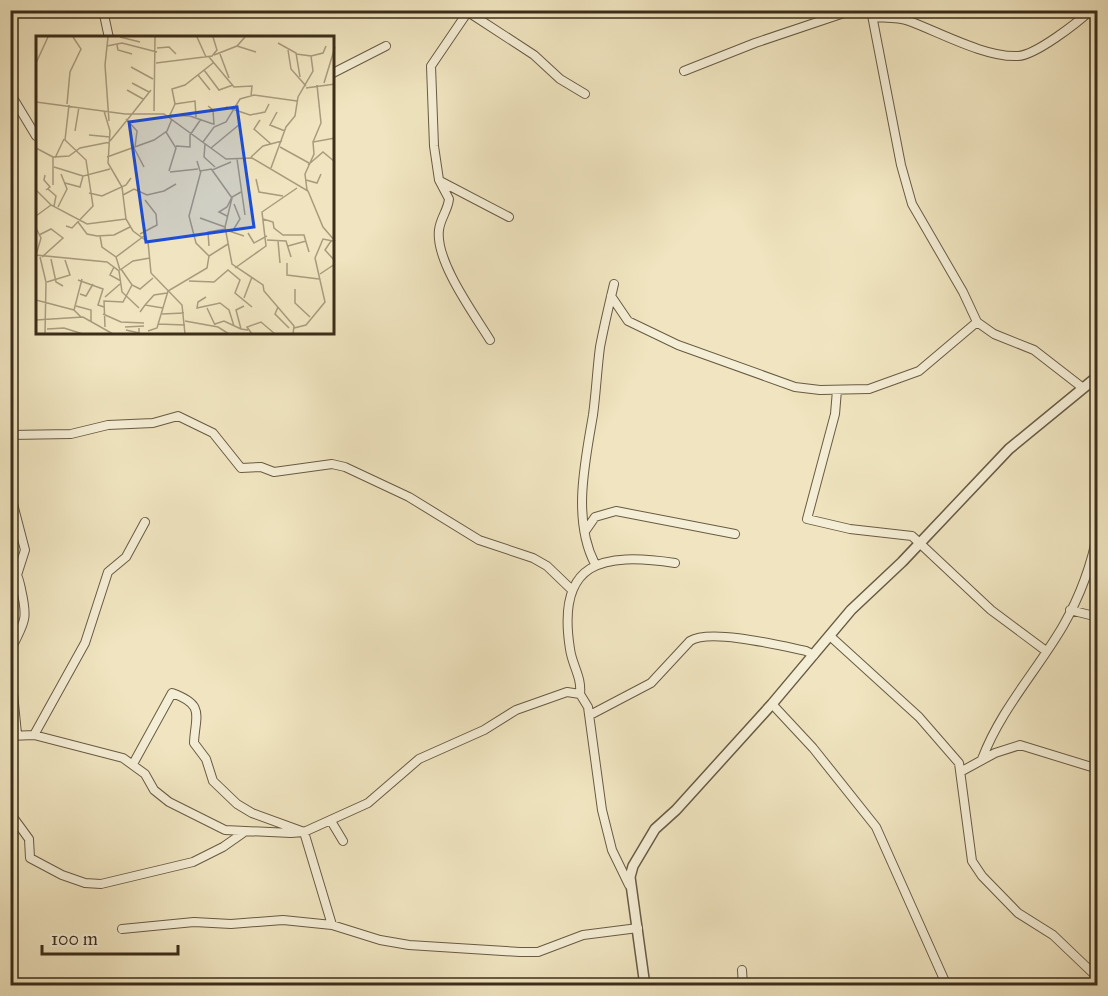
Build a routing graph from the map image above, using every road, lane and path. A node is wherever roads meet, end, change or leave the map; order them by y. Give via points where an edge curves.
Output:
1 (18, 10) edge
2 (103, 10) edge
3 (853, 10) edge
4 (1091, 10) edge
5 (469, 11) edge
6 (10, 13) edge
7 (872, 14) edge
8 (109, 36) edge
9 (386, 46) dead end
10 (684, 71) dead end
11 (334, 72) edge
12 (585, 94) dead end
13 (11, 95) edge
14 (36, 136) edge
15 (439, 180) junction
16 (509, 217) dead end
17 (614, 284) dead end
18 (611, 296) junction
19 (977, 322) junction
20 (490, 340) dead end
21 (1098, 376) edge
22 (1083, 388) junction
23 (837, 390) junction
24 (10, 435) edge
25 (13, 504) dead end
26 (145, 522) dead end
27 (1098, 531) edge
28 (586, 532) junction
29 (735, 534) dead end
30 (921, 541) junction
31 (675, 562) dead end
32 (595, 564) junction
33 (10, 568) edge
34 (17, 575) junction
35 (572, 590) junction
36 (1070, 610) junction
37 (1098, 617) edge
38 (830, 636) junction
39 (1047, 651) junction
40 (10, 652) edge
41 (814, 655) junction
42 (10, 663) edge
43 (580, 694) junction
44 (772, 705) junction
45 (591, 715) junction
46 (14, 735) edge
47 (34, 735) junction
48 (982, 759) junction
49 (133, 764) junction
50 (1098, 769) edge
51 (962, 771) junction
52 (10, 813) edge
53 (331, 821) junction
54 (304, 832) junction
55 (243, 833) junction
56 (343, 841) dead end
57 (629, 885) junction
58 (332, 925) junction
59 (638, 928) junction
60 (122, 929) dead end
61 (742, 970) dead end
62 (1098, 978) edge
63 (645, 986) edge
64 (743, 986) edge
65 (947, 986) edge

1 - 6 street
2 - 8 street
3 - 10 street
4 - 7 street via 1049,41 1027,54 1015,56 952,40 909,21
5 - 12 street
5 - 15 street via 431,66
7 - 19 street via 912,204
9 - 11 street
13 - 14 street
15 - 16 street
15 - 20 street via 449,199 439,230 440,243 462,294
17 - 18 street
18 - 23 street via 628,321 678,345 795,387
18 - 28 street via 584,461
19 - 22 street via 984,329 1040,354
19 - 23 street via 918,371 869,389
21 - 22 street
22 - 30 street via 1009,449
23 - 30 street via 833,424 807,519 850,529 907,534
24 - 35 street via 71,434 108,425 153,423 179,417 213,434 241,468 261,467 274,472 332,464 345,467 409,497 479,540 547,566
25 - 34 street via 25,550
26 - 47 street via 126,557 108,572 85,643
27 - 36 street
28 - 29 street via 595,517 616,511
28 - 32 street
30 - 38 street
30 - 39 street via 984,604
31 - 32 street via 622,557
32 - 35 street
33 - 34 street
34 - 40 street via 26,616
35 - 43 street via 569,647 580,679
36 - 37 street
36 - 39 street
38 - 41 street
38 - 51 street via 919,717
39 - 48 street via 994,728
41 - 44 street
41 - 45 street via 740,638 698,637 651,683
42 - 46 street
43 - 45 street
43 - 53 street via 567,692 516,710 484,730 419,759 368,803
44 - 57 street via 655,829 633,866
44 - 65 street via 813,748 876,827
45 - 57 street via 602,810 612,850
46 - 47 street
47 - 49 street via 108,753
48 - 50 street via 1020,745
48 - 51 street
49 - 54 street via 172,693 182,696 197,712 194,743 206,759 213,780 237,804
49 - 55 street via 169,802 225,830
51 - 62 street via 974,866 1018,913 1053,935
52 - 55 street via 29,839 30,858 50,870 95,884 193,862
53 - 54 street
53 - 56 street
54 - 55 street
54 - 58 street
57 - 59 street
58 - 59 street via 409,945 520,952 537,952 583,935
58 - 60 street via 268,919
59 - 63 street
61 - 64 street

